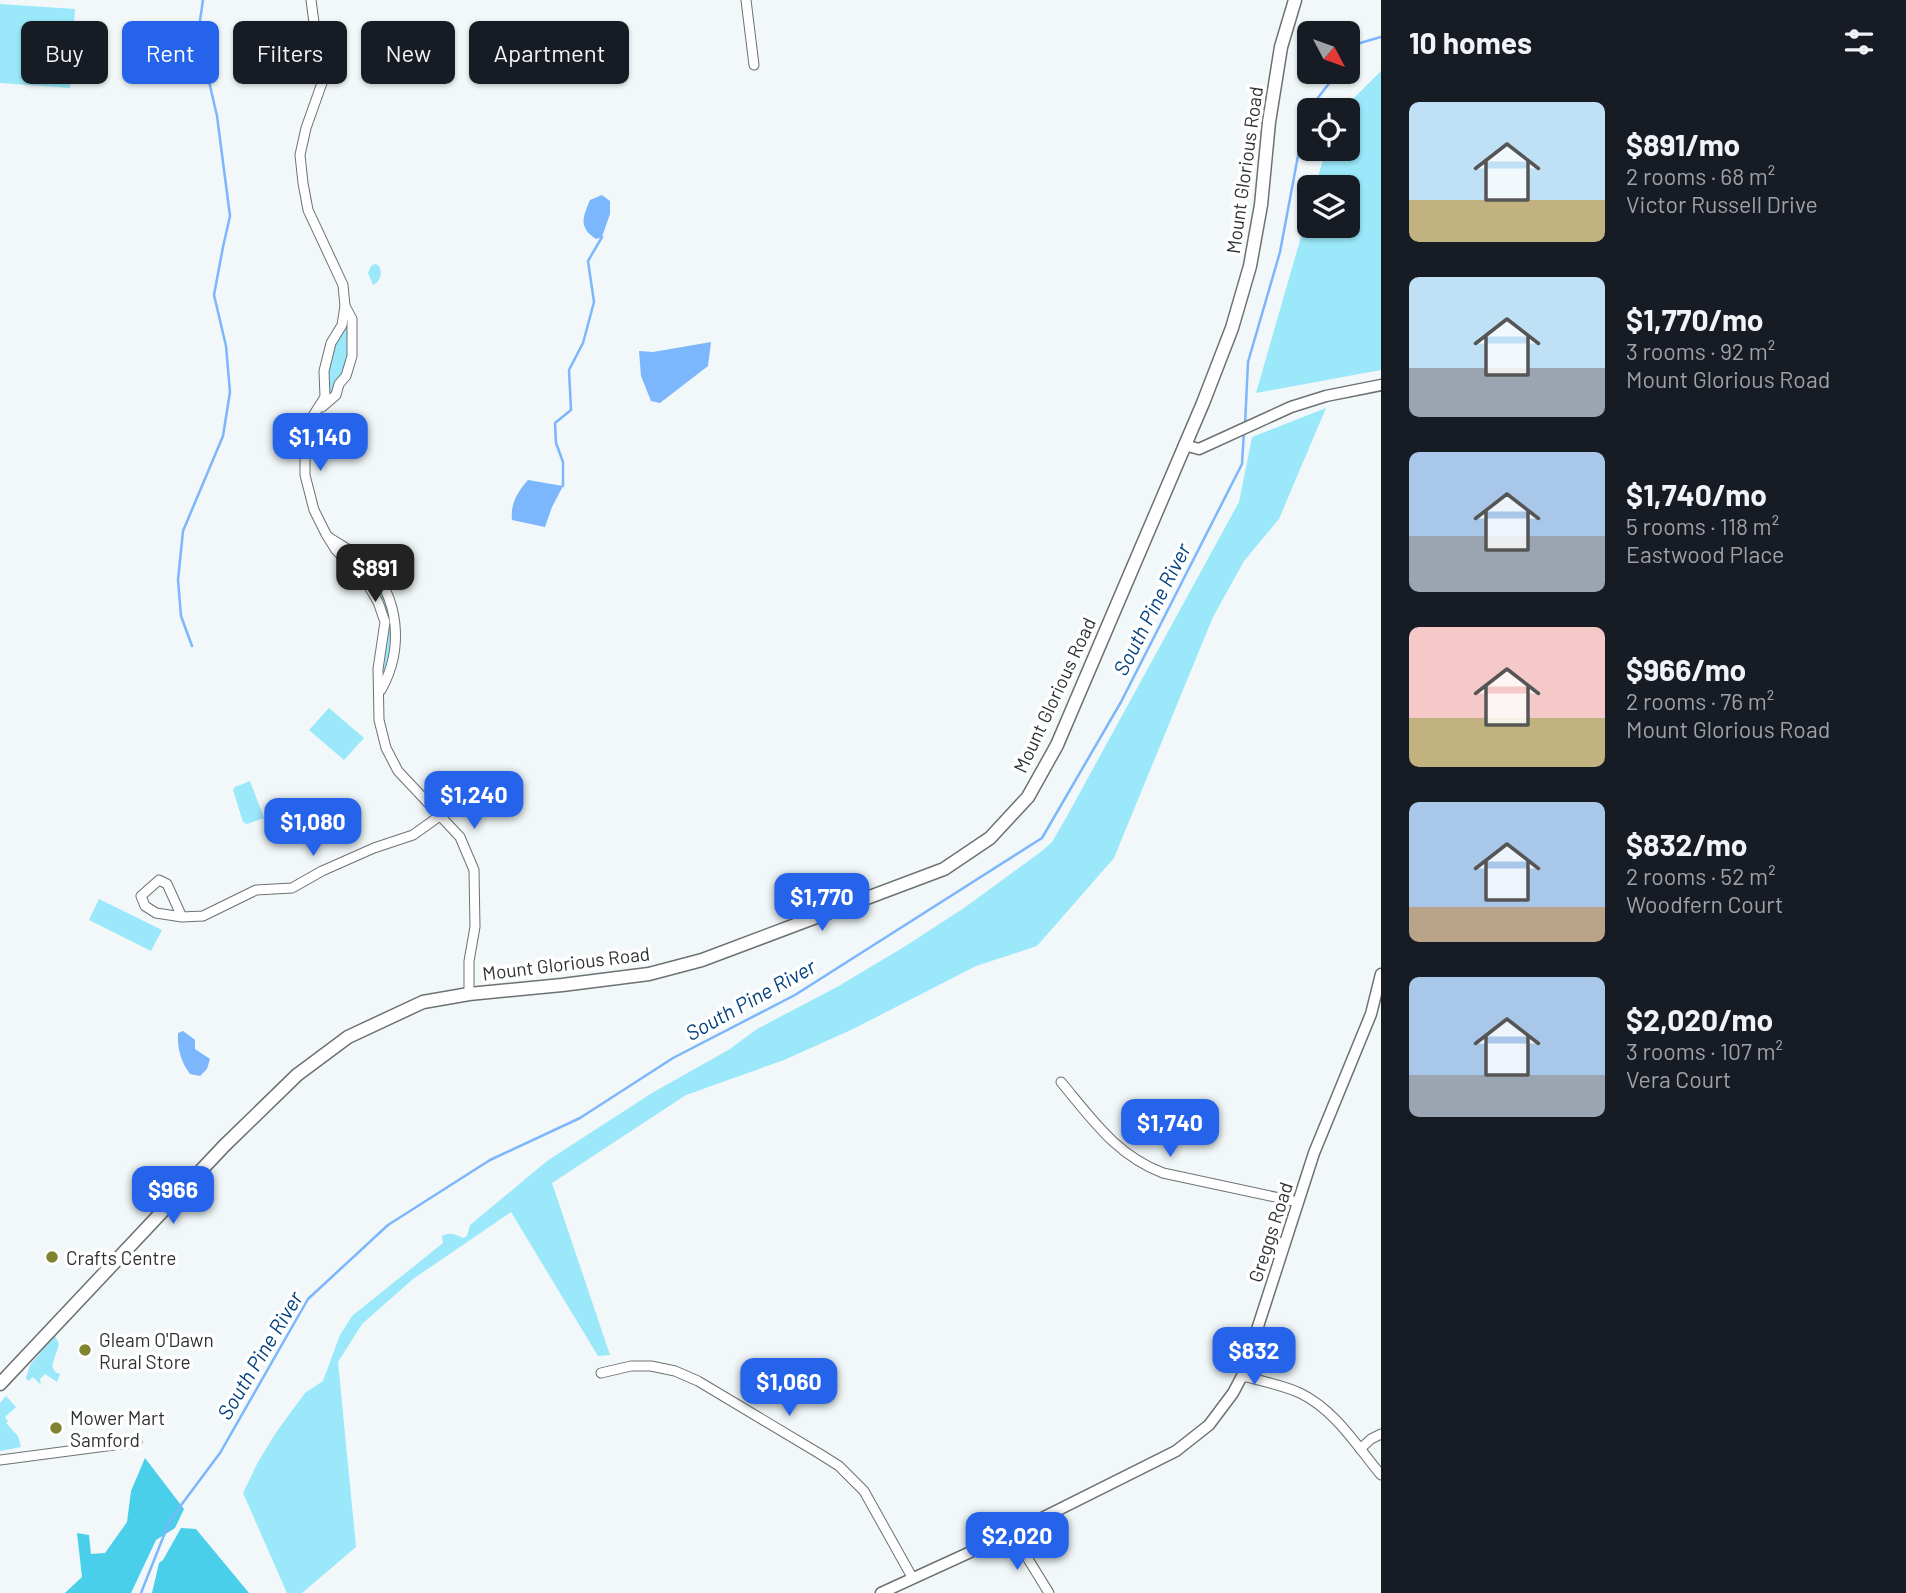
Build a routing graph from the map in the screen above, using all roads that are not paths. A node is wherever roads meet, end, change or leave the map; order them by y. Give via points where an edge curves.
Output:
1 (311, 0) edge
2 (746, 0) edge
3 (1295, 0) edge
4 (754, 65) dead end
5 (345, 306) junction
6 (1381, 385) edge
7 (318, 408) junction
8 (1184, 445) junction
9 (326, 534) junction
10 (384, 588) junction
11 (373, 593) junction
12 (380, 691) junction
13 (441, 815) junction
14 (182, 916) junction
15 (1381, 974) edge
16 (469, 994) junction
17 (1061, 1082) dead end
18 (1298, 1202) junction
19 (601, 1373) dead end
20 (1242, 1376) junction
21 (0, 1384) edge
22 (1381, 1434) edge
23 (137, 1443) dead end
24 (1360, 1449) junction
25 (0, 1460) edge
26 (1381, 1475) edge
27 (1012, 1533) junction
28 (912, 1577) junction
29 (881, 1593) edge
30 (1049, 1593) edge

1 - 5 street via 322,83 300,155 303,183 308,210 343,285
2 - 4 street
3 - 8 main road, Mount Glorious Road via 1279,59 1250,266 1233,328
5 - 7 street via 324,371 325,397
5 - 7 street via 352,319 352,356 336,395
6 - 8 street via 1291,407 1199,449
7 - 9 street via 305,444 305,475
8 - 16 main road, Mount Glorious Road via 1057,745 1028,797 990,838 944,869 701,961 649,974
9 - 10 street via 367,563
9 - 11 street
10 - 11 street
10 - 12 street via 397,631 393,667
11 - 12 street via 385,622
12 - 13 street via 379,720 386,748 398,771
13 - 14 street via 413,835 374,848 292,888 256,890 204,916
13 - 16 street via 460,837 474,870
14 - 14 street via 156,913 141,896 159,880 167,884
15 - 18 street, Greggs Road via 1371,1014
16 - 21 main road, Mount Glorious Road via 423,1002 348,1037 297,1075
17 - 18 street via 1119,1149 1144,1166
18 - 20 street, Greggs Road
19 - 28 street via 631,1366 676,1371 839,1466 863,1490
20 - 24 street via 1303,1395 1331,1415
20 - 27 street, Greggs Road via 1209,1425 1176,1451
22 - 24 street
23 - 25 street
24 - 26 street
27 - 28 street, Greggs Road
27 - 30 street
28 - 29 street, Greggs Road

